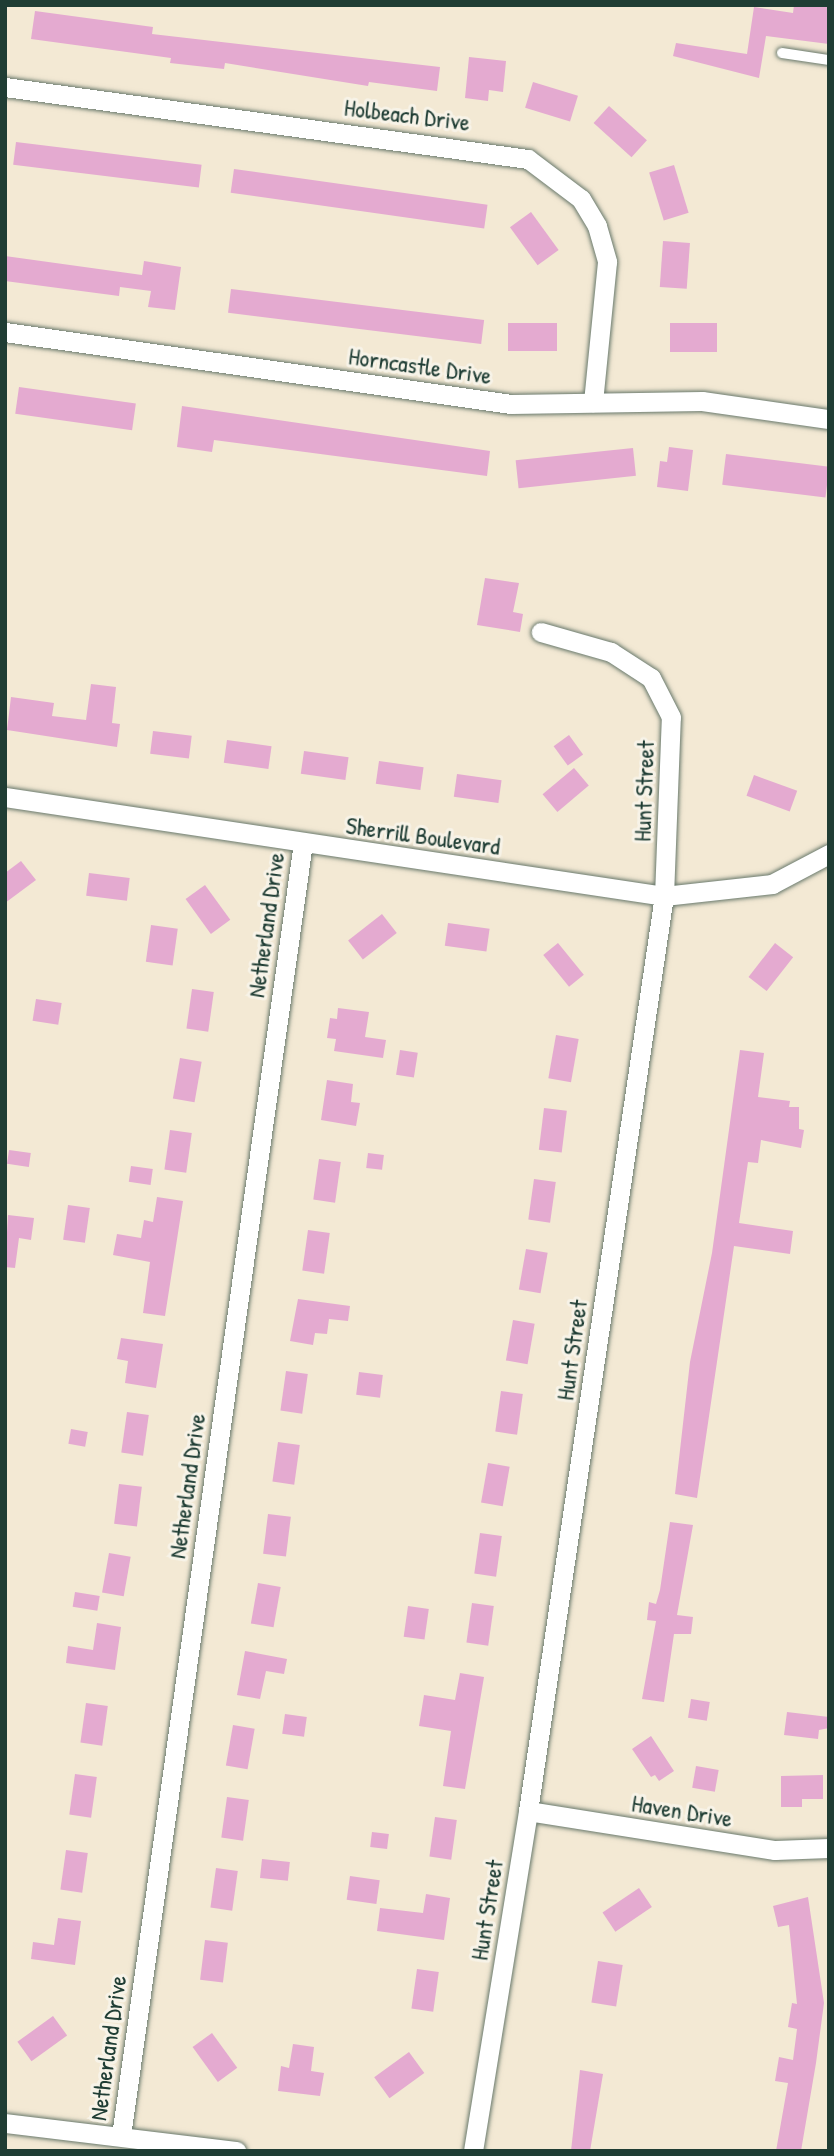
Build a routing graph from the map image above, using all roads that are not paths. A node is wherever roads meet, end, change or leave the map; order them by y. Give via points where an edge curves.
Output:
1 (782, 53) dead end
2 (829, 60) edge
3 (5, 87) edge
4 (5, 332) edge
5 (593, 402) junction
6 (829, 419) edge
7 (541, 632) dead end
8 (5, 797) edge
9 (303, 844) junction
10 (829, 854) edge
11 (664, 896) junction
12 (528, 1811) junction
13 (829, 1848) edge
14 (5, 2123) edge
15 (121, 2136) junction
16 (236, 2151) edge
17 (473, 2151) edge

1 - 2 lane
3 - 5 street, Holbeach Drive via 528,159 581,199 601,238 607,262 606,299
4 - 5 street, Horncastle Drive via 511,404
5 - 6 street, Horncastle Drive via 702,401
7 - 11 street, Hunt Street via 611,652 651,678 671,717
8 - 9 street, Sherrill Boulevard
9 - 11 street, Sherrill Boulevard
9 - 15 street, Netherland Drive
10 - 11 street, Sherrill Boulevard via 772,884
11 - 12 street, Hunt Street
12 - 13 street, Haven Drive via 775,1850
12 - 17 street, Hunt Street
14 - 15 street
15 - 16 street

